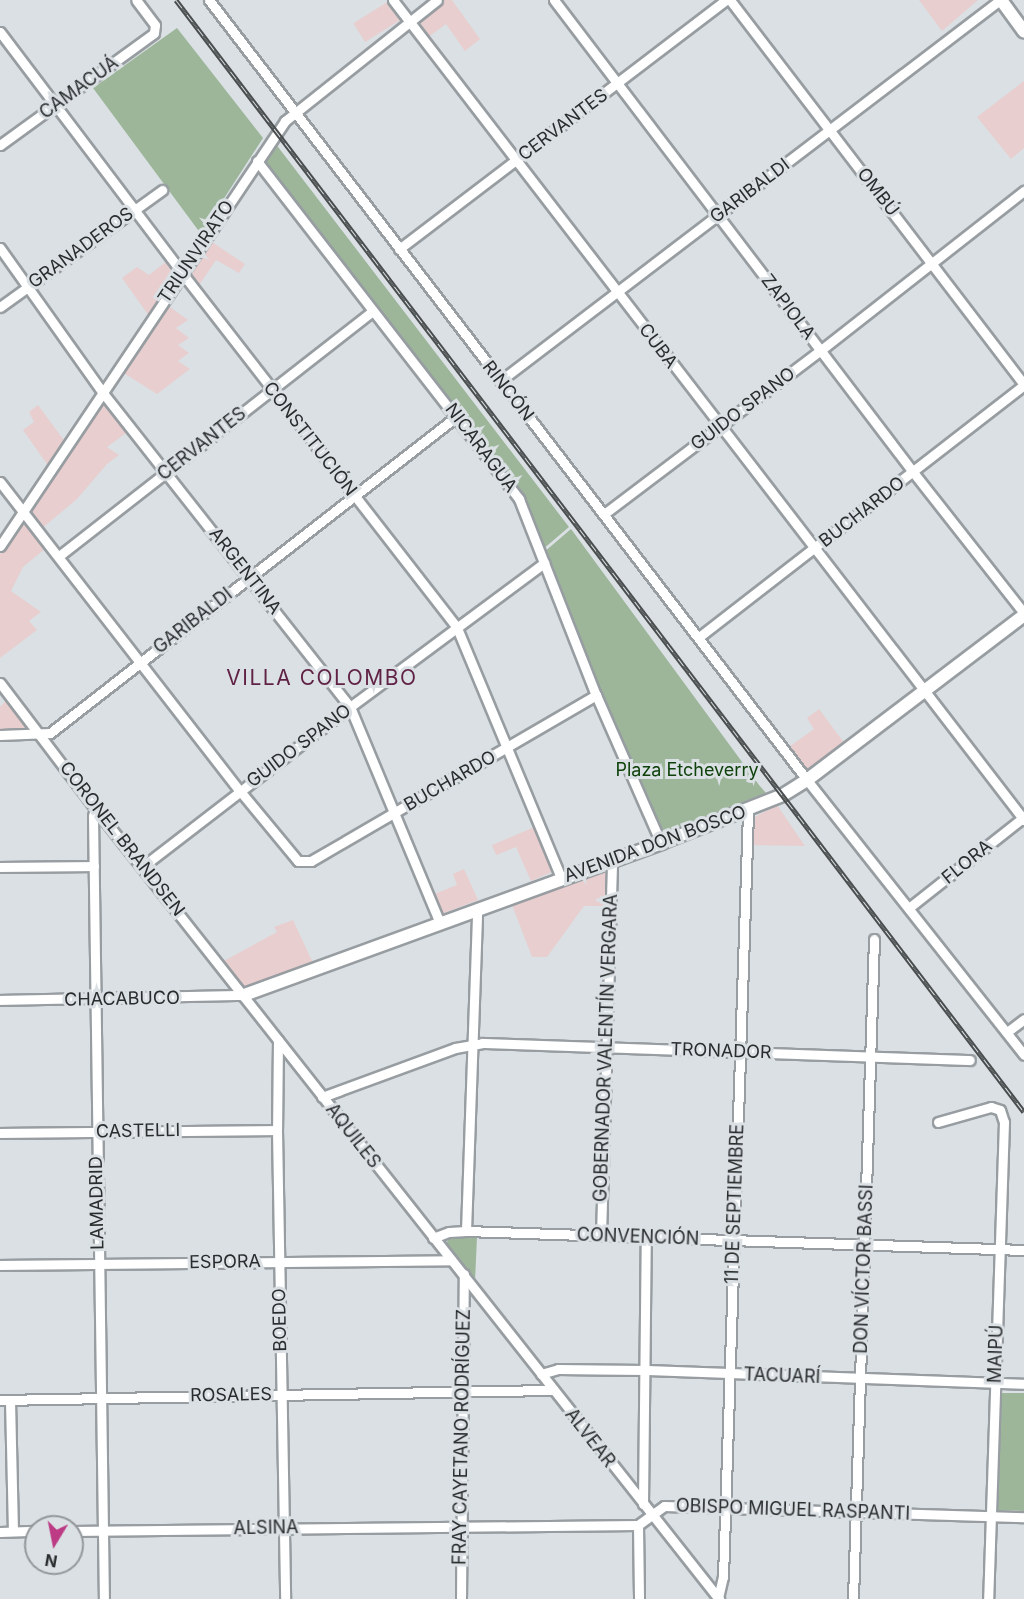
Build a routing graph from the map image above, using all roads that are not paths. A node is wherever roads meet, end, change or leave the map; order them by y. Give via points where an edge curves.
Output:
1 (136, 0) edge
2 (210, 0) edge
3 (393, 0) edge
4 (437, 0) edge
5 (554, 0) edge
6 (728, 0) edge
7 (1000, 0) edge
8 (410, 21) junction
9 (0, 32) edge
10 (1024, 32) edge
11 (617, 84) junction
12 (57, 105) junction
13 (295, 111) junction
14 (830, 130) junction
15 (0, 145) edge
16 (257, 161) junction
17 (516, 161) junction
18 (162, 190) dead end
19 (1024, 191) edge
20 (134, 210) junction
21 (718, 216) junction
22 (0, 248) edge
23 (399, 249) junction
24 (933, 263) junction
25 (182, 273) junction
26 (29, 287) junction
27 (617, 291) junction
28 (0, 307) edge
29 (373, 311) junction
30 (821, 350) junction
31 (500, 381) junction
32 (1024, 385) edge
33 (272, 389) junction
34 (103, 393) junction
35 (457, 416) junction
36 (720, 427) junction
37 (167, 471) junction
38 (913, 472) junction
39 (0, 482) edge
40 (353, 495) junction
41 (22, 512) junction
42 (604, 514) junction
43 (0, 546) edge
44 (814, 549) junction
45 (59, 556) junction
46 (544, 562) junction
47 (249, 577) junction
48 (1024, 614) edge
49 (457, 628) junction
50 (699, 637) junction
51 (140, 662) junction
52 (0, 682) edge
53 (923, 692) junction
54 (596, 695) junction
55 (350, 707) junction
56 (0, 735) edge
57 (41, 735) junction
58 (508, 748) junction
59 (807, 780) junction
60 (240, 791) junction
61 (95, 808) junction
62 (747, 810) junction
63 (394, 813) junction
64 (1023, 818) edge
65 (661, 843) junction
66 (612, 861) junction
67 (94, 866) junction
68 (0, 867) edge
69 (142, 867) junction
70 (561, 878) junction
71 (910, 907) junction
72 (477, 910) junction
73 (440, 923) junction
74 (874, 939) dead end
75 (244, 995) junction
76 (0, 1000) edge
77 (95, 1000) junction
78 (1024, 1019) edge
79 (1007, 1032) junction
80 (278, 1040) junction
81 (473, 1045) junction
82 (606, 1048) junction
83 (738, 1051) junction
84 (1024, 1055) edge
85 (871, 1057) junction
86 (970, 1060) dead end
87 (322, 1096) junction
88 (938, 1122) dead end
89 (277, 1130) junction
90 (96, 1132) junction
91 (0, 1133) edge
92 (465, 1231) junction
93 (601, 1235) junction
94 (646, 1237) junction
95 (433, 1238) junction
96 (734, 1240) junction
97 (866, 1244) junction
98 (999, 1249) junction
99 (1024, 1250) edge
100 (451, 1260) junction
101 (279, 1261) junction
102 (98, 1264) junction
103 (0, 1265) edge
104 (464, 1275) junction
105 (645, 1370) junction
106 (541, 1374) junction
107 (729, 1374) junction
108 (861, 1379) junction
109 (995, 1384) junction
110 (1024, 1384) edge
111 (553, 1390) junction
112 (462, 1392) junction
113 (281, 1394) junction
114 (101, 1397) junction
115 (5, 1400) edge
116 (643, 1504) junction
117 (725, 1508) junction
118 (856, 1512) junction
119 (652, 1516) junction
120 (990, 1516) junction
121 (1024, 1517) edge
122 (461, 1526) junction
123 (638, 1526) junction
124 (284, 1528) junction
125 (84, 1531) edge
126 (102, 1531) junction
127 (0, 1532) edge
128 (13, 1532) junction
129 (24, 1532) edge
130 (104, 1599) edge
131 (285, 1599) edge
132 (461, 1599) edge
133 (639, 1599) edge
134 (718, 1599) edge
135 (853, 1599) edge
136 (988, 1599) edge

1 - 12 street, CAMACUÁ via 156,28 154,33
2 - 13 street, RINCÓN
3 - 8 street, CUBA
4 - 8 street, TRIUNVIRATO
5 - 11 street, ZAPIOLA
6 - 11 street, CERVANTES
6 - 14 street, OMBÚ
7 - 10 main road
7 - 14 street, GARIBALDI
8 - 13 street, TRIUNVIRATO
8 - 17 street, CUBA
9 - 12 street, CONSTITUCIÓN
11 - 17 street, CERVANTES
11 - 21 street, ZAPIOLA
12 - 15 street, CAMACUÁ
12 - 20 street, CONSTITUCIÓN
13 - 16 street, TRIUNVIRATO
13 - 23 street, RINCÓN
14 - 21 street, GARIBALDI
14 - 24 street, OMBÚ
16 - 25 street, TRIUNVIRATO
16 - 29 street, NICARAGUA
17 - 23 street, CERVANTES
17 - 27 street, CUBA
18 - 20 street, GRANADEROS
19 - 24 street, GUIDO SPANO
20 - 25 street, CONSTITUCIÓN
20 - 26 street, GRANADEROS
21 - 27 street, GARIBALDI
21 - 30 street, ZAPIOLA
22 - 26 street, ARGENTINA
23 - 31 street, RINCÓN
24 - 30 street, GUIDO SPANO
24 - 32 street, OMBÚ
25 - 33 street, CONSTITUCIÓN
25 - 34 street, TRIUNVIRATO
26 - 28 street, GRANADEROS
26 - 34 street, ARGENTINA
27 - 31 street, GARIBALDI
27 - 36 street, CUBA
29 - 33 street, CERVANTES
29 - 35 street, NICARAGUA
30 - 36 street, GUIDO SPANO
30 - 38 street, ZAPIOLA
31 - 42 street, RINCÓN
32 - 38 street, BUCHARDO
33 - 37 street, CERVANTES
33 - 40 street, CONSTITUCIÓN
34 - 37 street, ARGENTINA
34 - 41 street, TRIUNVIRATO
35 - 40 street, GARIBALDI
35 - 46 street, NICARAGUA via 519,499
36 - 42 street, GUIDO SPANO
36 - 44 street, CUBA
37 - 45 street, CERVANTES
37 - 47 street, ARGENTINA
38 - 44 street, BUCHARDO
38 - 48 street, ZAPIOLA
39 - 41 street
40 - 47 street, GARIBALDI
40 - 49 street, CONSTITUCIÓN
41 - 43 street, TRIUNVIRATO
41 - 45 street
42 - 50 street, RINCÓN
44 - 50 street, BUCHARDO
44 - 53 street, CUBA
45 - 51 street
46 - 49 street, GUIDO SPANO
46 - 54 street, NICARAGUA
47 - 51 street, GARIBALDI
47 - 55 street, ARGENTINA
48 - 53 main road, AVENIDA DON BOSCO
49 - 55 street, GUIDO SPANO
49 - 58 street, CONSTITUCIÓN
50 - 59 street, RINCÓN
51 - 57 street, GARIBALDI via 50,733
51 - 60 street
52 - 57 street, CORONEL BRANDSEN
53 - 59 main road, AVENIDA DON BOSCO
53 - 64 street, CUBA
54 - 58 street, BUCHARDO
54 - 65 street, NICARAGUA
55 - 60 street, GUIDO SPANO
55 - 63 street, ARGENTINA
56 - 57 street
57 - 61 street, CORONEL BRANDSEN
58 - 63 street, BUCHARDO
58 - 70 street, CONSTITUCIÓN
59 - 62 main road, AVENIDA DON BOSCO
59 - 71 street, RINCÓN
60 - 63 street, BUCHARDO via 295,859 303,862
60 - 69 street, GUIDO SPANO
61 - 67 street, LAMADRID
61 - 69 street, CORONEL BRANDSEN
62 - 65 main road, AVENIDA DON BOSCO
62 - 83 street, 11 DE SEPTIEMBRE
63 - 73 street, ARGENTINA
64 - 71 street, FLORA
65 - 66 main road, AVENIDA DON BOSCO
66 - 70 main road, AVENIDA DON BOSCO
66 - 82 street, GOBERNADOR VALENTÍN VERGARA
67 - 68 street
67 - 77 street, LAMADRID
69 - 75 street, CORONEL BRANDSEN
70 - 72 main road, AVENIDA DON BOSCO
71 - 79 street, RINCÓN
72 - 73 main road, AVENIDA DON BOSCO
72 - 81 street
73 - 75 main road, AVENIDA DON BOSCO
74 - 85 street, DON VÍCTOR BASSI
75 - 77 street, CHACABUCO
75 - 80 street, AQUILES
76 - 77 street, CHACABUCO
77 - 90 street, LAMADRID
78 - 79 street
79 - 84 street, RINCÓN
80 - 87 street, AQUILES
80 - 89 street, BOEDO
81 - 82 street, TRONADOR
81 - 87 street
81 - 92 street
82 - 83 street, TRONADOR
82 - 93 street, GOBERNADOR VALENTÍN VERGARA
83 - 85 street, TRONADOR
83 - 96 street, 11 DE SEPTIEMBRE
85 - 86 street, TRONADOR
85 - 97 street, DON VÍCTOR BASSI
87 - 95 street, AQUILES
88 - 98 street, MAIPÚ via 984,1108 1000,1110 1004,1122
89 - 90 street, CASTELLI
89 - 101 street, BOEDO
90 - 91 street, CASTELLI
90 - 102 street, LAMADRID
92 - 93 street, CONVENCIÓN
92 - 95 street, CONVENCIÓN
93 - 94 street, CONVENCIÓN
94 - 96 street, CONVENCIÓN
94 - 105 street
95 - 100 street, AQUILES
96 - 97 street, CONVENCIÓN
96 - 107 street, 11 DE SEPTIEMBRE
97 - 98 street, CONVENCIÓN
97 - 108 street, DON VÍCTOR BASSI
98 - 99 street, CONVENCIÓN
98 - 109 street, MAIPÚ
100 - 101 street, ESPORA
100 - 104 street, AQUILES
101 - 102 street, ESPORA
101 - 113 street, BOEDO
102 - 103 street, ESPORA
102 - 114 street, LAMADRID
104 - 106 street, ALVEAR
104 - 112 street, FRAY CAYETANO RODRÍGUEZ
105 - 106 street, TACUARÍ via 558,1369
105 - 107 street, TACUARÍ
105 - 116 street
106 - 111 street, ALVEAR
107 - 108 street, TACUARÍ
107 - 117 street, 11 DE SEPTIEMBRE
108 - 109 street, TACUARÍ
108 - 118 street, DON VÍCTOR BASSI
109 - 110 street, TACUARÍ
109 - 120 street, MAIPÚ
111 - 112 street
111 - 116 street, ALVEAR
112 - 113 street, ROSALES
112 - 122 street, FRAY CAYETANO RODRÍGUEZ
113 - 114 street, ROSALES
113 - 124 street, BOEDO
114 - 115 street, ROSALES
114 - 126 street, LAMADRID
115 - 128 street
116 - 119 street, ALVEAR
117 - 118 street, OBISPO MIGUEL RASPANTI
117 - 119 street, OBISPO MIGUEL RASPANTI via 664,1506
117 - 134 street, 11 DE SEPTIEMBRE via 723,1577
118 - 120 street, OBISPO MIGUEL RASPANTI
118 - 135 street, DON VÍCTOR BASSI
119 - 123 street, OBISPO MIGUEL RASPANTI
119 - 134 street, ALVEAR
120 - 121 street, OBISPO MIGUEL RASPANTI
120 - 136 street, MAIPÚ
122 - 123 street
122 - 124 street, ALSINA
122 - 132 street, FRAY CAYETANO RODRÍGUEZ
123 - 133 street
124 - 126 street, ALSINA
124 - 131 street, BOEDO
125 - 126 street, ALSINA
126 - 130 street, LAMADRID
127 - 128 street
128 - 129 street

